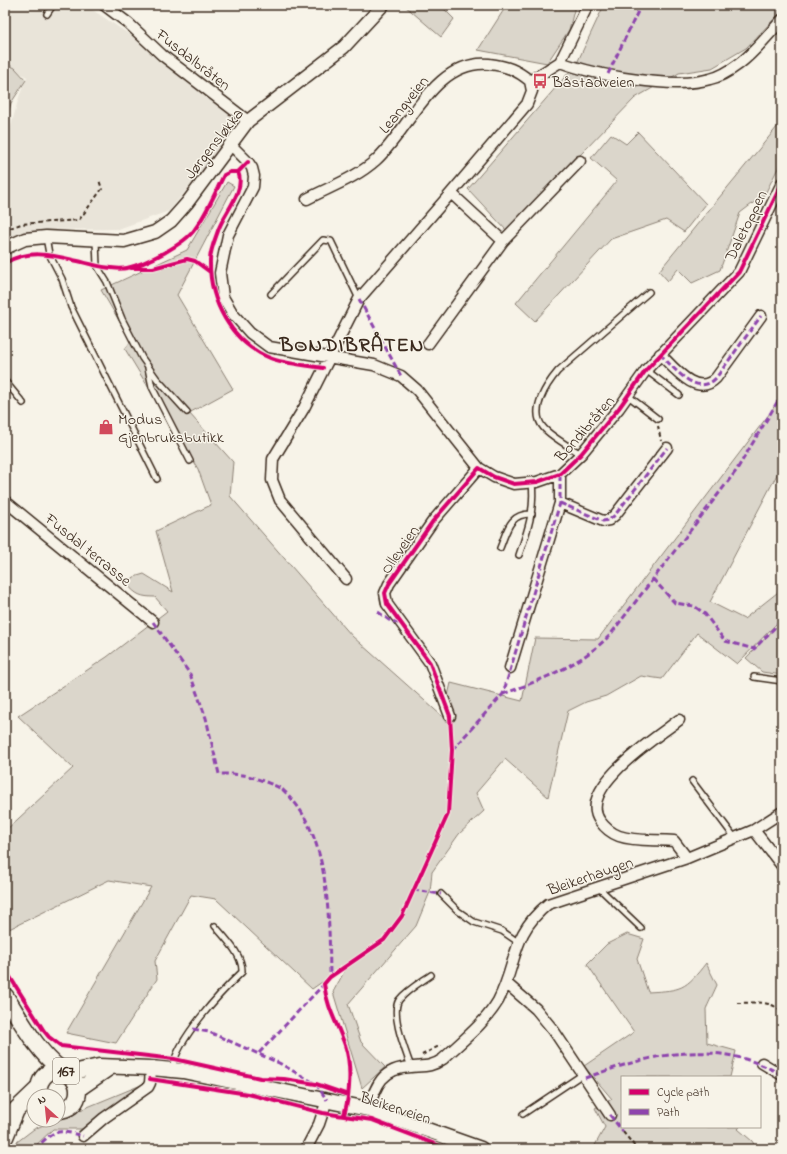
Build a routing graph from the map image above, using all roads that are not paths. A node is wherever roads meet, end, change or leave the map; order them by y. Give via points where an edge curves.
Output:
1 (53, 5) edge
2 (104, 5) edge
3 (383, 5) edge
4 (588, 5) edge
5 (47, 14) dead end
6 (782, 20) edge
7 (560, 62) junction
8 (530, 81) junction
9 (248, 121) junction
10 (230, 144) junction
11 (580, 161) dead end
12 (782, 183) edge
13 (451, 193) junction
14 (307, 199) dead end
15 (46, 238) junction
16 (96, 241) junction
17 (503, 242) junction
18 (5, 248) edge
19 (648, 292) dead end
20 (271, 294) dead end
21 (359, 299) junction
22 (761, 316) dead end
23 (683, 332) joint
24 (428, 344) dead end
25 (660, 354) junction
26 (330, 357) junction
27 (148, 367) junction
28 (646, 370) junction
29 (5, 381) edge
30 (628, 395) junction
31 (679, 395) dead end
32 (23, 403) dead end
33 (187, 412) dead end
34 (658, 419) road end
35 (667, 448) road end
36 (580, 454) junction
37 (190, 461) dead end
38 (479, 468) junction
39 (560, 474) junction
40 (157, 479) dead end
41 (532, 483) junction
42 (5, 501) edge
43 (560, 503) junction
44 (532, 514) junction
45 (500, 548) dead end
46 (519, 555) dead end
47 (346, 579) dead end
48 (153, 622) dead end
49 (510, 668) dead end
50 (754, 677) dead end
51 (782, 681) edge
52 (450, 716) dead end
53 (679, 720) dead end
54 (692, 781) dead end
55 (782, 812) edge
56 (754, 830) junction
57 (735, 838) junction
58 (687, 858) junction
59 (782, 866) edge
60 (598, 887) junction
61 (441, 894) dead end
62 (215, 926) dead end
63 (641, 928) dead end
64 (518, 942) junction
65 (431, 975) dead end
66 (506, 983) junction
67 (5, 996) edge
68 (30, 1038) junction
69 (410, 1063) junction
70 (762, 1063) dead end
71 (111, 1067) junction
72 (151, 1068) junction
73 (172, 1070) junction
74 (65, 1071) junction
75 (583, 1074) junction
76 (782, 1075) edge
77 (39, 1088) edge
78 (79, 1089) junction
79 (26, 1100) edge
80 (327, 1100) junction
81 (66, 1108) edge
82 (368, 1109) junction
83 (523, 1114) dead end
84 (610, 1115) dead end
85 (26, 1116) edge
86 (7, 1131) edge
87 (83, 1136) dead end
88 (306, 1149) edge
89 (481, 1149) edge

1 - 5 lane
2 - 9 street, Fusdalbråten via 128,23 162,55
3 - 9 street, Jørgensløkka via 344,47
4 - 7 street
6 - 7 street via 739,64 710,79 693,82 654,82 599,73
7 - 8 street
8 - 13 street via 532,91 527,104
8 - 14 street, Leangveien via 517,70 504,66 466,66 451,73 438,85 382,154 353,176
9 - 10 street, Jørgensløkka
10 - 16 street, Jørgensløkka via 171,221 155,232 141,237 124,241
10 - 26 street, Bondibråten via 252,168 253,187 228,235 220,273 223,297 233,314 250,333 269,346
11 - 17 street
12 - 23 street, Daletoppen via 739,272
13 - 17 street
13 - 21 street
15 - 16 street, Jørgensløkka
15 - 18 street, Jørgensløkka via 25,239
15 - 40 lane via 49,254 72,307
16 - 27 lane via 97,266
17 - 24 street
19 - 36 lane, Bondibråten via 558,371 541,396 538,415 543,427
20 - 21 lane via 323,240 331,241
21 - 26 street
22 - 25 street via 716,378 708,385 692,382
23 - 25 street, Bondibråten
25 - 28 street, Bondibråten
26 - 38 street, Bondibråten via 374,364 401,376 417,390
26 - 47 street via 274,459 272,480 280,500
27 - 33 lane
27 - 37 lane via 152,387
28 - 30 street, Bondibråten
28 - 31 lane
29 - 32 lane
30 - 34 lane
30 - 36 street, Bondibråten
35 - 43 street via 609,520 603,521
36 - 39 street, Bondibråten
38 - 41 street, Bondibråten via 514,484
38 - 52 street, Olleveien via 433,521 385,593 388,604 430,663
39 - 41 street, Bondibråten
39 - 43 street
41 - 44 lane
42 - 48 street, Fusdal terrasse
43 - 49 street
44 - 45 lane via 522,514 512,520
44 - 46 lane
50 - 51 lane
53 - 58 street, Bleikerhaugen via 609,777 598,794 596,810 598,818 612,832 629,838 674,841
54 - 57 lane
55 - 56 street, Bleikerhaugen
56 - 57 street, Bleikerhaugen
56 - 59 street
57 - 58 street, Bleikerhaugen
58 - 60 street, Bleikerhaugen
60 - 63 lane
60 - 64 street, Bleikerhaugen via 548,904 536,913
61 - 64 lane via 474,922 502,931
62 - 73 lane via 233,948 242,966 242,972 206,1010 174,1059
64 - 66 street, Bleikerhaugen
65 - 69 lane via 404,996 396,1010
66 - 69 street, Bleikerhaugen via 491,1012 444,1059 435,1065
66 - 75 street via 536,1009
67 - 68 main road, 167
68 - 74 main road, 167 via 52,1063
68 - 77 main road, 167 via 40,1070
69 - 82 street, Bleikerhaugen via 383,1076 376,1085
70 - 76 street
71 - 72 main road, Bleikerveien
71 - 74 main road via 99,1066
71 - 78 main road
72 - 73 main road, Bleikerveien
72 - 87 street via 148,1087
73 - 80 main road, Bleikerveien
74 - 77 main road, 167 via 49,1071
74 - 78 main road, 167 via 78,1082
75 - 83 lane
75 - 84 street
78 - 81 main road, 167 via 73,1105
79 - 86 main road, 167 via 16,1110
80 - 82 main road, Bleikerveien
80 - 88 street via 319,1124
82 - 89 main road, Bleikerveien
85 - 86 main road, 167

